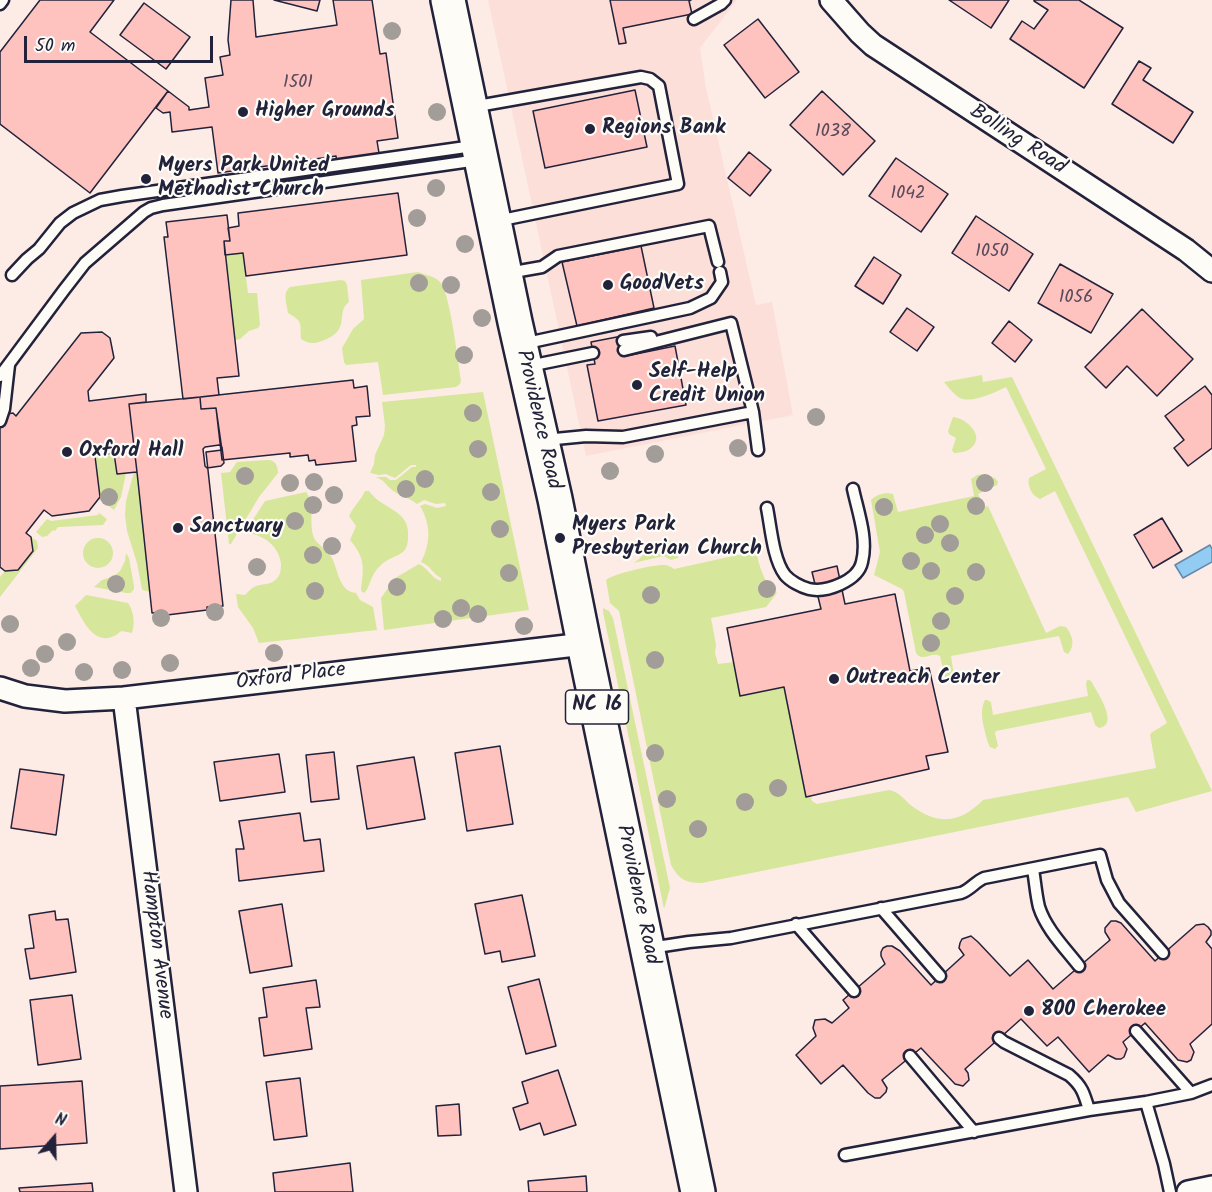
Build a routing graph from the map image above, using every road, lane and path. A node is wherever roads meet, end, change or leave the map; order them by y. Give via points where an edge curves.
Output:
1 (3, 0) edge
2 (448, 0) edge
3 (724, 0) edge
4 (831, 0) edge
5 (0, 4) edge
6 (694, 19) dead end
7 (470, 107) junction
8 (479, 153) junction
9 (494, 222) junction
10 (1212, 271) edge
11 (505, 274) junction
12 (12, 275) dead end
13 (624, 346) dead end
14 (592, 349) dead end
15 (523, 356) junction
16 (9, 364) junction
17 (0, 376) edge
18 (753, 412) junction
19 (0, 421) edge
20 (542, 440) junction
21 (758, 450) dead end
22 (853, 489) dead end
23 (767, 508) dead end
24 (584, 644) junction
25 (0, 688) edge
26 (124, 698) junction
27 (1033, 869) junction
28 (880, 908) junction
29 (796, 924) junction
30 (647, 949) junction
31 (1163, 953) dead end
32 (1079, 966) dead end
33 (940, 976) dead end
34 (854, 991) dead end
35 (1136, 1031) dead end
36 (999, 1038) dead end
37 (910, 1056) dead end
38 (1212, 1085) edge
39 (1191, 1093) junction
40 (1146, 1102) junction
41 (1089, 1110) junction
42 (974, 1132) junction
43 (845, 1155) dead end
44 (1212, 1187) edge
45 (186, 1192) edge
46 (698, 1192) edge
47 (1170, 1192) edge
48 (1188, 1192) edge

1 - 5 lane
2 - 7 main road, Providence Road / NC 16
3 - 6 lane
4 - 10 street, Bolling Road via 873,45 1186,250
7 - 8 main road, Providence Road / NC 16
7 - 9 lane via 641,77 659,86 678,184
8 - 9 main road, Providence Road / NC 16
8 - 12 lane via 99,200 60,224
8 - 16 lane via 152,208 85,263
9 - 11 main road, Providence Road / NC 16
11 - 15 main road, Providence Road / NC 16
11 - 15 lane via 542,267 558,256 709,226 722,282 711,298 690,308
13 - 18 lane via 731,323
14 - 15 lane via 563,360
15 - 20 main road, Providence Road / NC 16
16 - 17 lane
16 - 19 lane
18 - 20 lane via 623,437
18 - 21 lane
20 - 24 main road, Providence Road / NC 16
22 - 23 lane via 863,535 862,565 842,584 818,590 797,584 785,575 777,558
24 - 26 street, Oxford Place
24 - 30 main road, Providence Road / NC 16
25 - 26 street, Oxford Place via 65,701
26 - 45 street, Hampton Avenue
27 - 28 lane via 984,878 961,893
27 - 31 lane via 1100,855 1119,903
27 - 32 lane via 1044,918
28 - 29 lane
28 - 33 lane
29 - 30 lane via 731,938
29 - 34 lane
30 - 46 main road, Providence Road / NC 16
35 - 39 lane
36 - 41 lane via 1078,1082
37 - 42 lane
38 - 39 lane
39 - 40 lane
40 - 41 lane
40 - 47 lane
41 - 42 lane
42 - 43 lane
44 - 48 street

